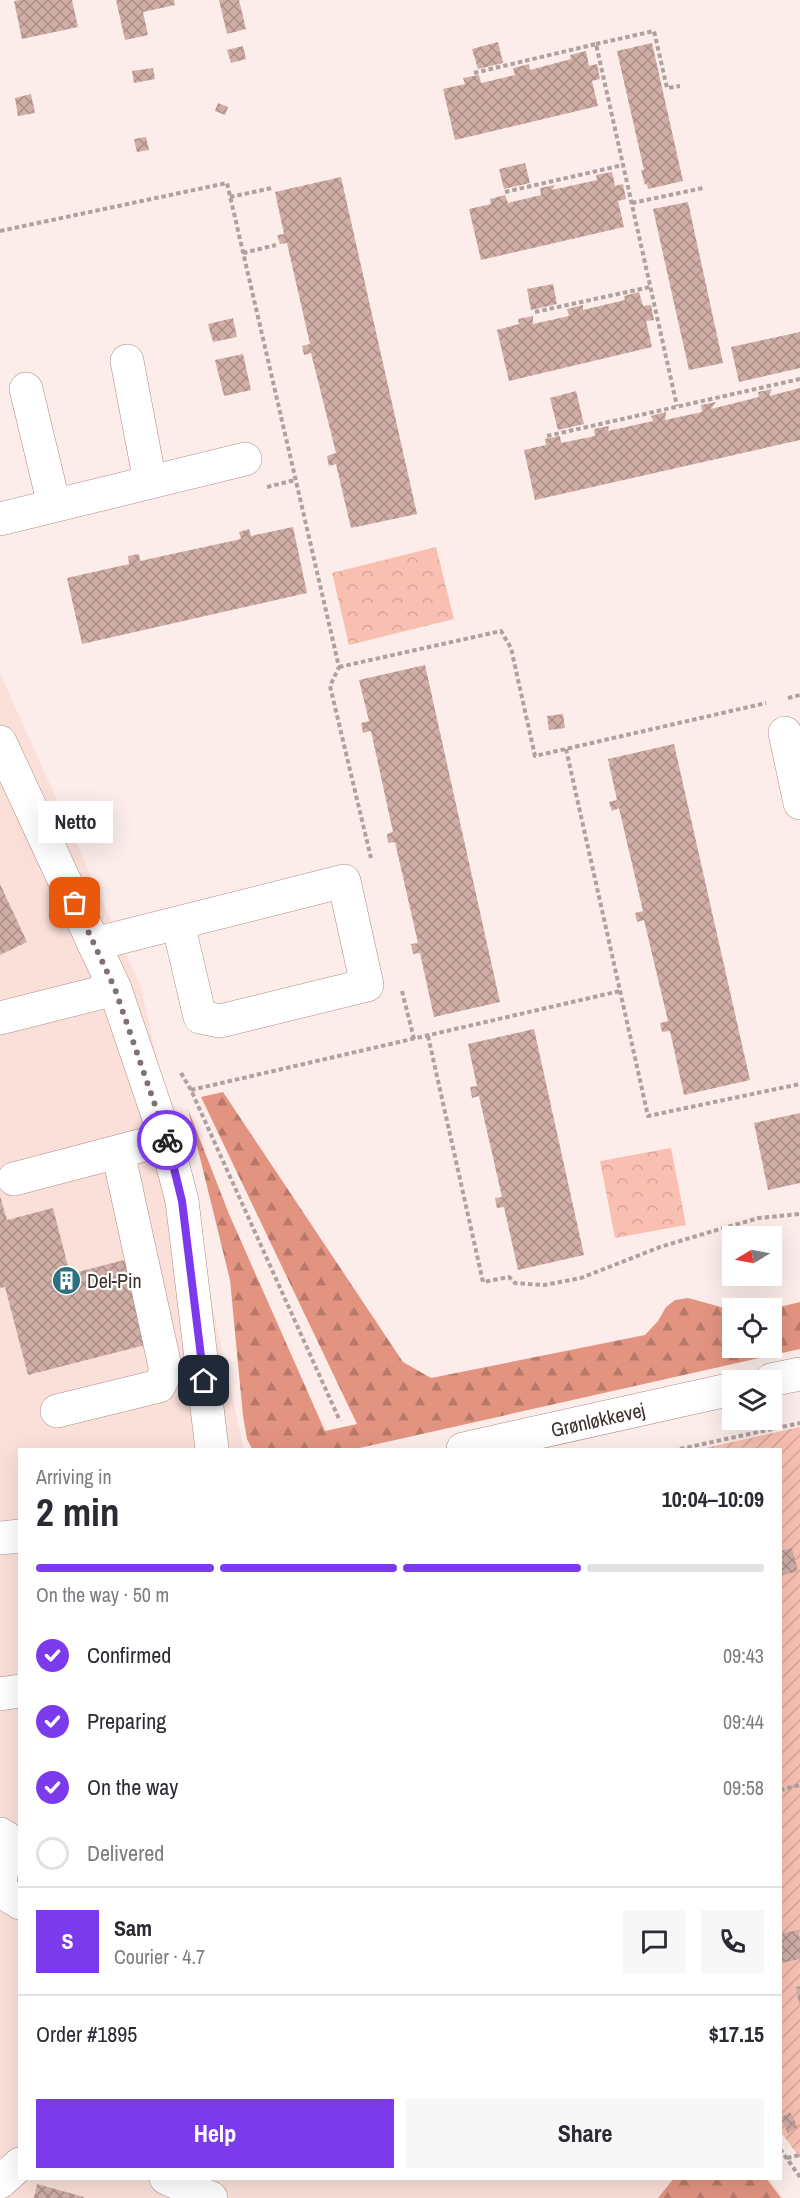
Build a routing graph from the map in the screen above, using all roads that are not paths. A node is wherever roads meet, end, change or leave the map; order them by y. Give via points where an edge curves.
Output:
1 (127, 361) dead end
2 (26, 389) dead end
3 (244, 459) dead end
4 (150, 482) junction
5 (54, 505) junction
6 (0, 519) edge
7 (785, 733) dead end
8 (0, 742) edge
9 (800, 803) edge
10 (178, 923) junction
11 (94, 944) junction
12 (115, 989) junction
13 (0, 1018) edge
14 (166, 1139) junction
15 (118, 1152) junction
16 (14, 1179) dead end
17 (800, 1374) edge
18 (782, 1378) edge
19 (722, 1391) edge
20 (57, 1411) dead end
21 (212, 1448) edge
22 (467, 1448) edge
23 (18, 1536) edge
24 (0, 1539) edge
25 (18, 1691) edge
26 (0, 1694) edge
27 (0, 1834) edge
28 (0, 1881) edge
29 (0, 1890) edge
30 (18, 1902) edge
31 (18, 2166) edge
32 (170, 2180) edge
33 (0, 2182) edge
34 (211, 2198) edge

1 - 4 street
2 - 5 street
3 - 4 street
4 - 5 street
5 - 6 street
7 - 9 street
8 - 11 street
10 - 10 street via 344,881 367,985 220,1021 200,1017
10 - 11 street
11 - 12 street
12 - 13 street
12 - 14 street
14 - 15 street
14 - 21 street via 182,1201
15 - 16 street
15 - 20 street via 166,1371 159,1386
17 - 18 street
19 - 22 street, Grønløkkevej
23 - 24 street
25 - 26 street
27 - 28 street via 8,1839
29 - 30 street
31 - 33 street
32 - 34 street

